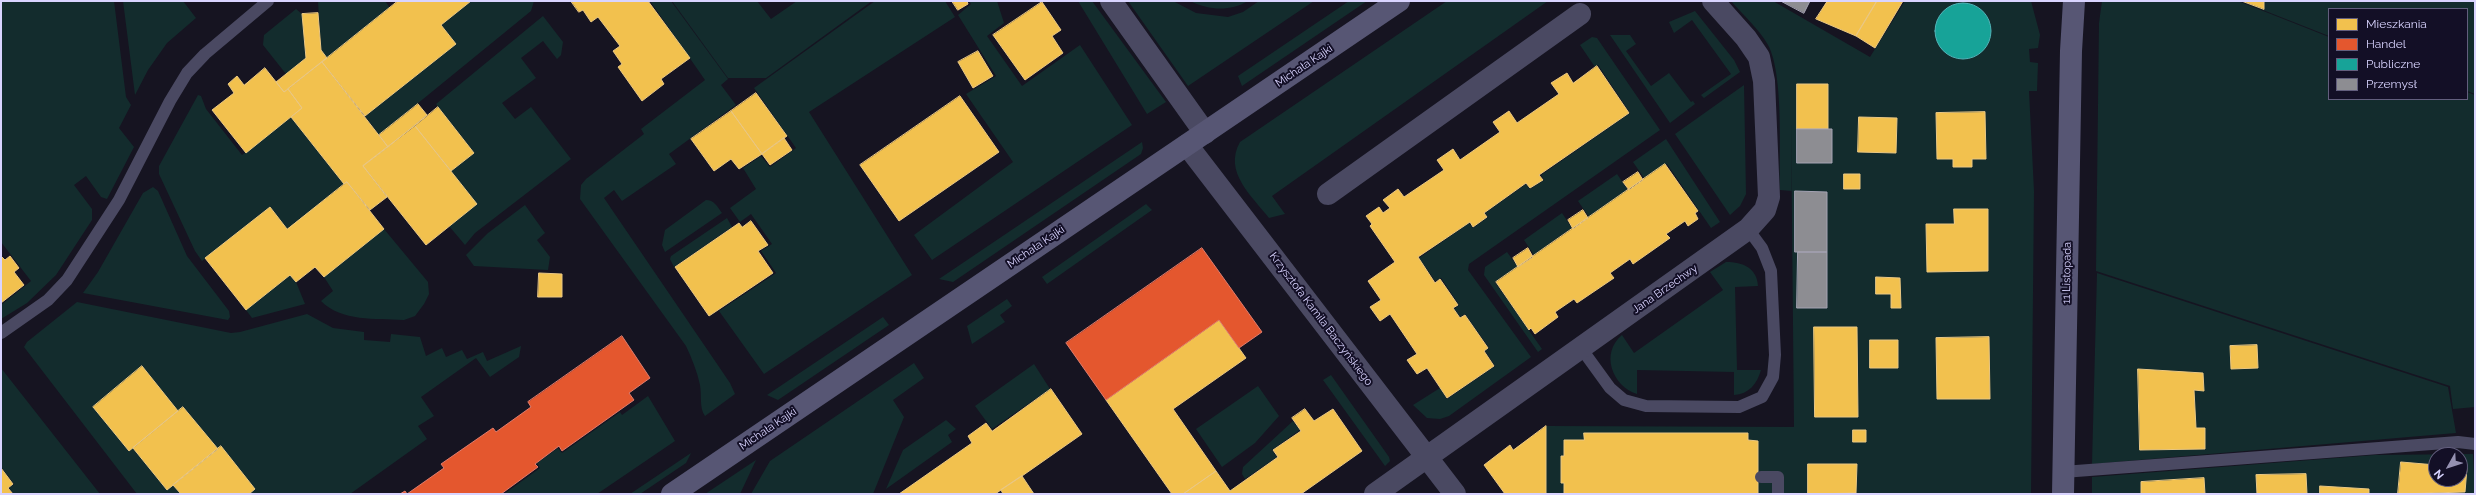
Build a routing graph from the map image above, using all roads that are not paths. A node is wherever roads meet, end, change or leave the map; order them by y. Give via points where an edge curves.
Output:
1 (268, 1) edge
2 (1111, 1) edge
3 (1400, 1) edge
4 (1713, 1) edge
5 (2061, 1) edge
6 (2074, 1) edge
7 (1580, 14) dead end
8 (2070, 51) junction
9 (1196, 139) junction
10 (1328, 194) dead end
11 (1748, 229) junction
12 (1, 333) edge
13 (1582, 348) junction
14 (2475, 444) edge
15 (1427, 458) junction
16 (2063, 472) junction
17 (1761, 477) dead end
18 (672, 494) edge
19 (1375, 494) edge
20 (1455, 494) edge
21 (1778, 494) edge
22 (2063, 494) edge

1 - 12 lane via 205,54 187,73 119,200 67,280 48,300
2 - 9 street, Krzysztofa Kamila Baczyńskiego
3 - 9 street, Michała Kajki
4 - 11 street, Jana Brzechwy via 1746,38 1759,57 1764,81 1769,197 1765,210
5 - 8 street, 11 Listopada
6 - 8 street, 11 Listopada
7 - 10 street
8 - 16 street, 11 Listopada
9 - 15 street, Krzysztofa Kamila Baczyńskiego
9 - 18 street, Michała Kajki
11 - 13 street, Jana Brzechwy
11 - 13 lane via 1762,248 1771,271 1775,355 1773,377 1762,397 1739,407 1646,406 1624,400 1610,388
13 - 15 street, Jana Brzechwy
14 - 16 lane via 2458,442
15 - 19 street, Jana Brzechwy
15 - 20 street, Krzysztofa Kamila Baczyńskiego
16 - 22 street, 11 Listopada
17 - 21 lane via 1778,477

